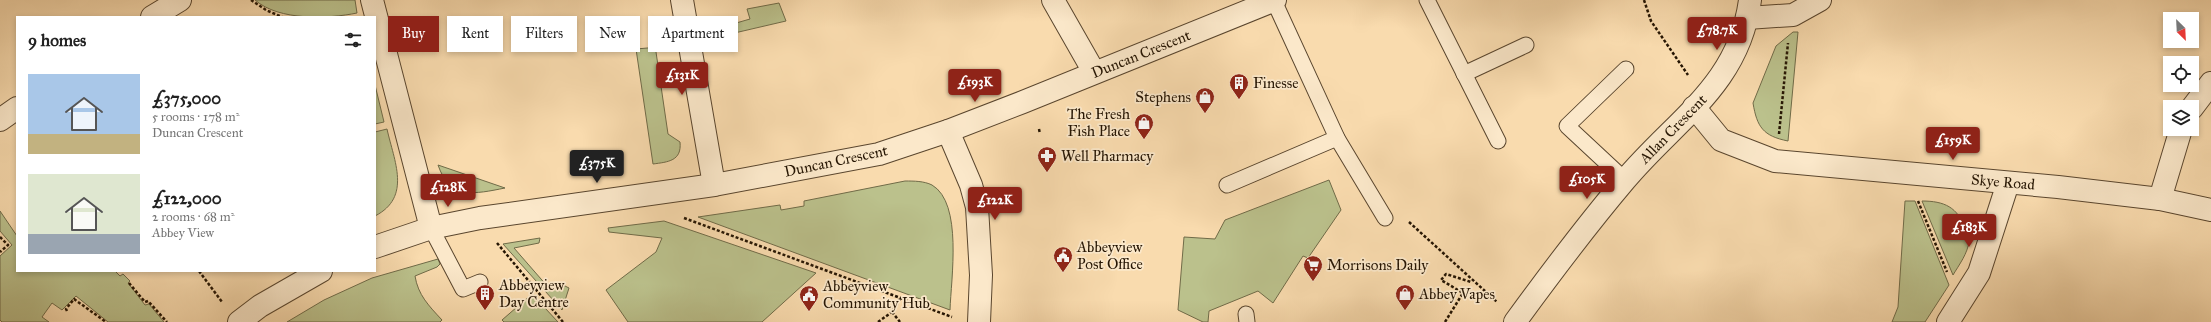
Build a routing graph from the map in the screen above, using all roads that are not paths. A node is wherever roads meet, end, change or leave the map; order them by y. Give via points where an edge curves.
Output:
1 (180, 0) edge
2 (372, 0) edge
3 (682, 0) edge
4 (1053, 0) edge
5 (1275, 0) edge
6 (1428, 0) edge
7 (1820, 0) edge
8 (1749, 9) edge
9 (154, 16) edge
10 (1526, 45) dead end
11 (1626, 69) dead end
12 (1094, 72) junction
13 (1464, 74) junction
14 (2211, 83) edge
15 (2198, 100) edge
16 (1699, 103) junction
17 (16, 109) edge
18 (0, 120) edge
19 (948, 131) junction
20 (2180, 136) edge
21 (1337, 138) junction
22 (1498, 141) dead end
23 (1625, 180) junction
24 (2008, 183) junction
25 (714, 185) junction
26 (1227, 185) dead end
27 (2160, 199) junction
28 (2211, 210) edge
29 (1384, 218) dead end
30 (431, 228) junction
31 (376, 247) edge
32 (319, 272) edge
33 (480, 282) dead end
34 (1516, 320) edge
35 (239, 322) edge
36 (979, 322) edge
37 (1948, 322) edge

1 - 9 street
2 - 30 street
3 - 25 street
4 - 12 street
5 - 12 street, Duncan Crescent
5 - 21 lane
6 - 13 lane
7 - 8 street via 1793,15
8 - 16 street, Allan Crescent via 1735,55 1720,79
10 - 13 lane
11 - 23 lane via 1567,126
12 - 19 street, Duncan Crescent
13 - 22 lane
14 - 15 street
16 - 23 street, Allan Crescent
16 - 24 street, Skye Road via 1721,140 1774,161
17 - 18 street
19 - 25 street, Duncan Crescent via 879,154
19 - 36 street via 971,185 977,207 981,275
20 - 27 street
21 - 26 lane
21 - 29 lane
23 - 34 street, Allan Crescent
24 - 27 street, Skye Road
24 - 37 street via 1979,273
25 - 30 street, Duncan Crescent via 480,218
27 - 28 street, Skye Road
30 - 31 street, Duncan Crescent
30 - 33 lane via 462,289
32 - 35 street via 260,306

